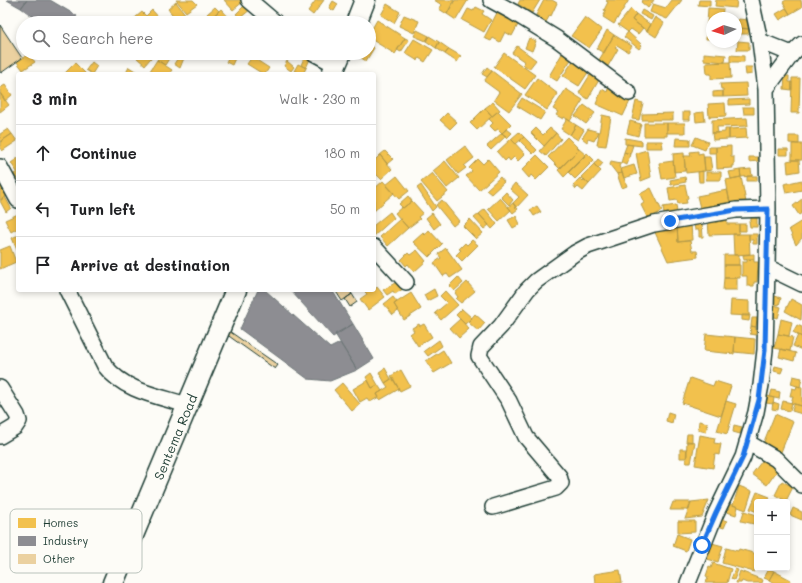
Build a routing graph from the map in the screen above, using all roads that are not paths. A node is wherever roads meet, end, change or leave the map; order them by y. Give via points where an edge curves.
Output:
1 (249, 0) edge
2 (365, 0) edge
3 (491, 0) edge
4 (751, 0) edge
5 (268, 16) edge
6 (359, 16) edge
7 (760, 41) junction
8 (797, 49) edge
9 (766, 89) junction
10 (629, 93) dead end
11 (0, 167) edge
12 (16, 196) edge
13 (768, 209) junction
14 (376, 249) edge
15 (767, 267) junction
16 (406, 282) dead end
17 (802, 284) edge
18 (68, 292) edge
19 (235, 292) edge
20 (0, 388) edge
21 (187, 405) junction
22 (0, 436) edge
23 (748, 442) junction
24 (802, 486) edge
25 (493, 507) dead end
26 (142, 513) edge
27 (117, 573) edge
28 (113, 583) edge
29 (688, 583) edge

1 - 5 street
2 - 6 main road
3 - 10 street via 551,35
4 - 7 street
7 - 8 street
7 - 9 street
8 - 9 street
9 - 13 street
11 - 12 street
13 - 15 street
13 - 25 street via 736,210 690,217 642,228 588,246 527,290 501,326 481,346 479,356 509,401 526,437 559,476 561,483 556,488
14 - 16 street
15 - 17 street
15 - 23 street via 765,350 761,385
18 - 21 street via 105,366 111,373 122,382 145,392
19 - 21 main road, Sentema Road
20 - 22 street via 19,421 15,427
21 - 26 main road, Sentema Road
23 - 24 street via 776,458
23 - 29 street
27 - 28 main road, Sentema Road

